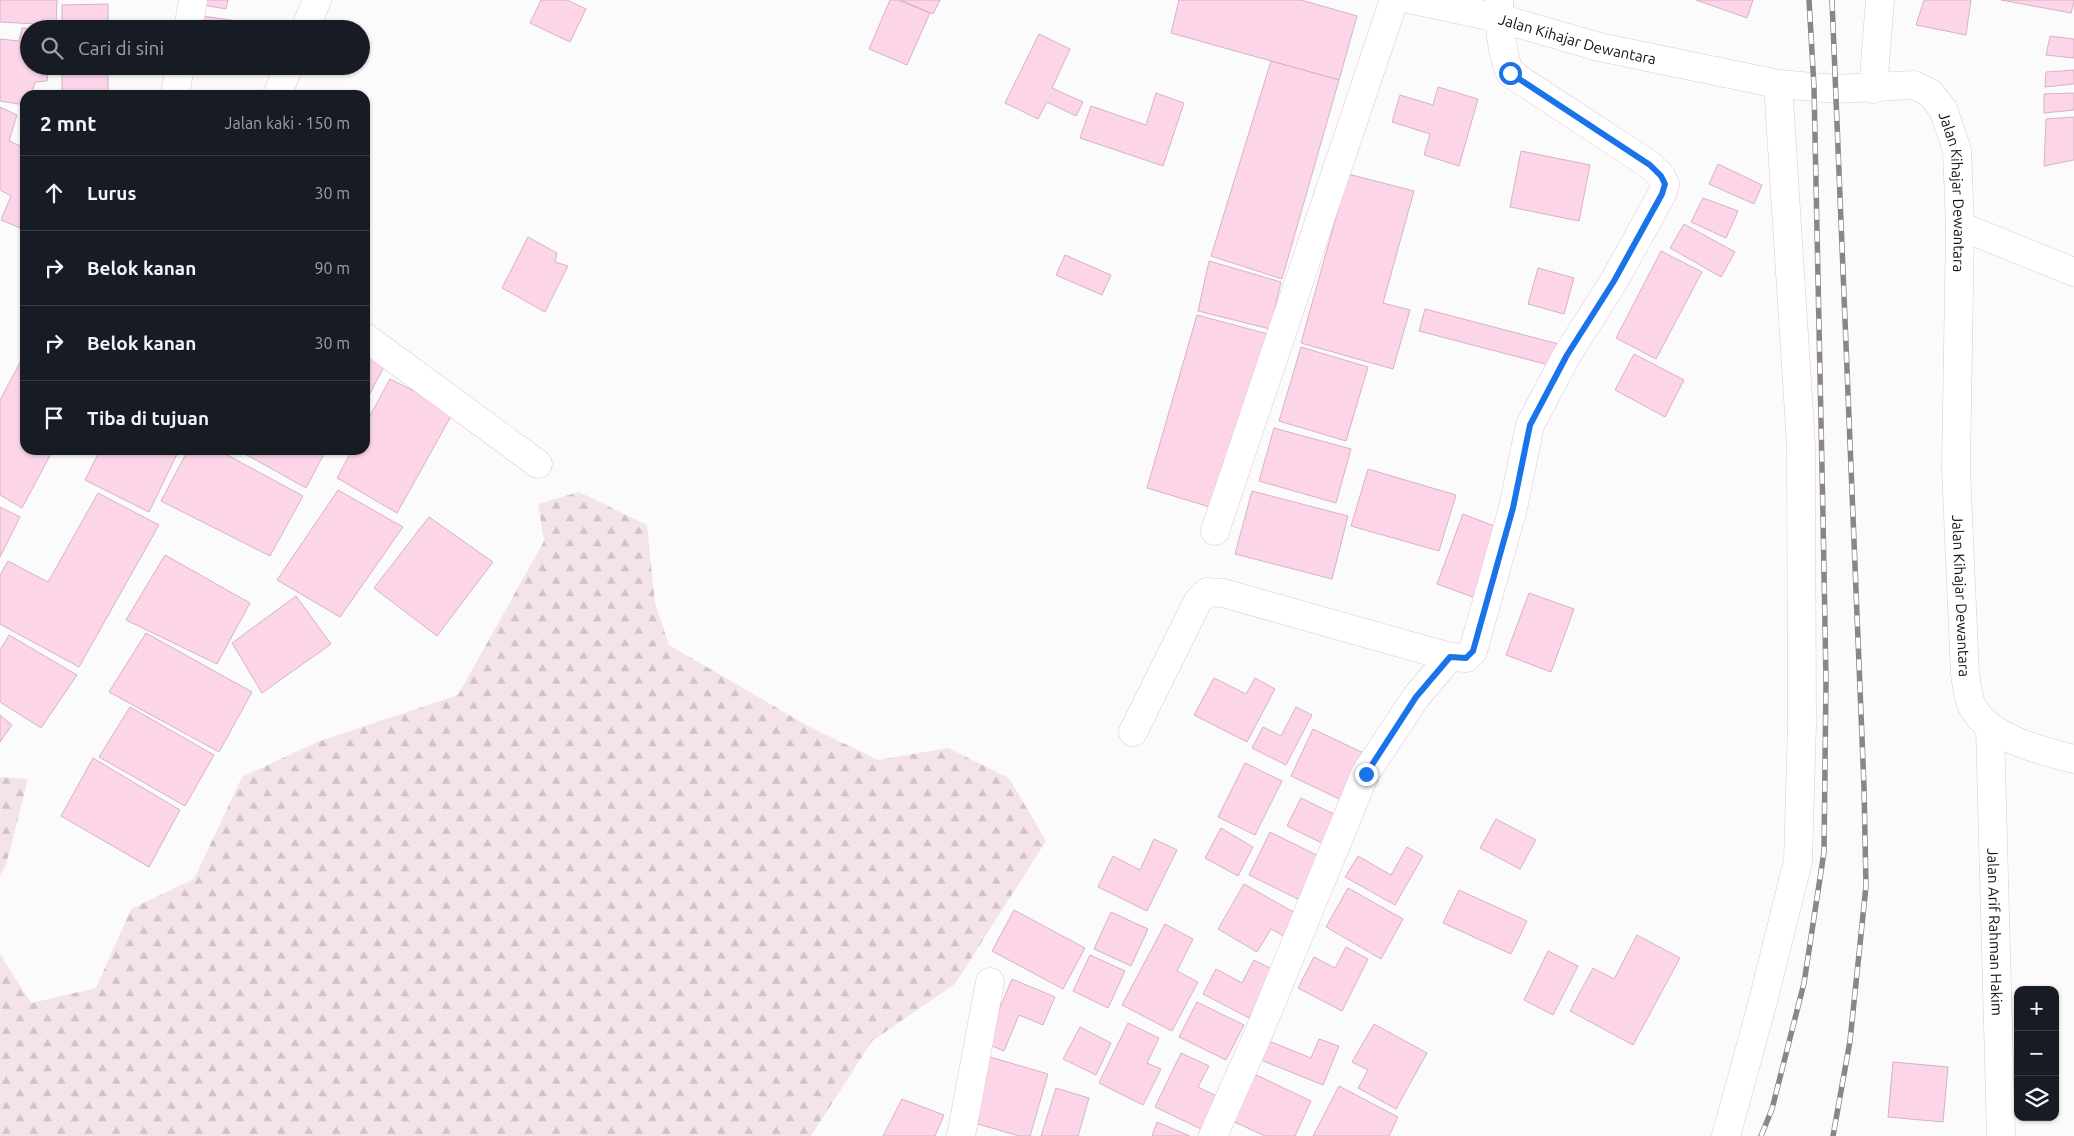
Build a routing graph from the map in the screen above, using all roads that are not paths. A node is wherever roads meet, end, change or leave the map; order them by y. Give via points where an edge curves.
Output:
1 (193, 0) edge
2 (318, 0) edge
3 (1394, 0) edge
4 (1413, 0) edge
5 (1880, 0) edge
6 (1499, 9) edge
7 (190, 20) edge
8 (309, 20) edge
9 (178, 75) edge
10 (285, 75) edge
11 (1778, 84) junction
12 (1873, 89) junction
13 (176, 90) edge
14 (279, 90) edge
15 (1960, 226) junction
16 (2074, 272) edge
17 (370, 341) edge
18 (538, 464) dead end
19 (1215, 531) dead end
20 (1450, 657) junction
21 (1990, 728) junction
22 (1133, 732) dead end
23 (2074, 759) edge
24 (990, 982) dead end
25 (961, 1136) edge
26 (1213, 1136) edge
27 (1726, 1136) edge
28 (2001, 1136) edge

1 - 7 street
2 - 8 street
3 - 19 street
4 - 6 street, Jalan Kihajar Dewantara
5 - 12 street
6 - 11 street, Jalan Kihajar Dewantara via 1599,47
6 - 20 street via 1510,73 1650,165 1665,184 1530,425 1513,508 1473,651 1466,658
9 - 13 street
10 - 14 street
11 - 12 street, Jalan Kihajar Dewantara
11 - 27 street via 1801,446 1802,724 1798,861
12 - 15 street, Jalan Kihajar Dewantara via 1914,86 1930,93 1943,109 1956,150
15 - 16 street
15 - 21 street, Jalan Kihajar Dewantara via 1956,469 1965,675 1972,706
17 - 18 street
20 - 22 street via 1223,593 1207,592 1198,602
20 - 26 street via 1416,697 1366,774
21 - 23 street, Jalan Kihajar Dewantara via 2049,753
21 - 28 street, Jalan Arif Rahman Hakim
24 - 25 street

